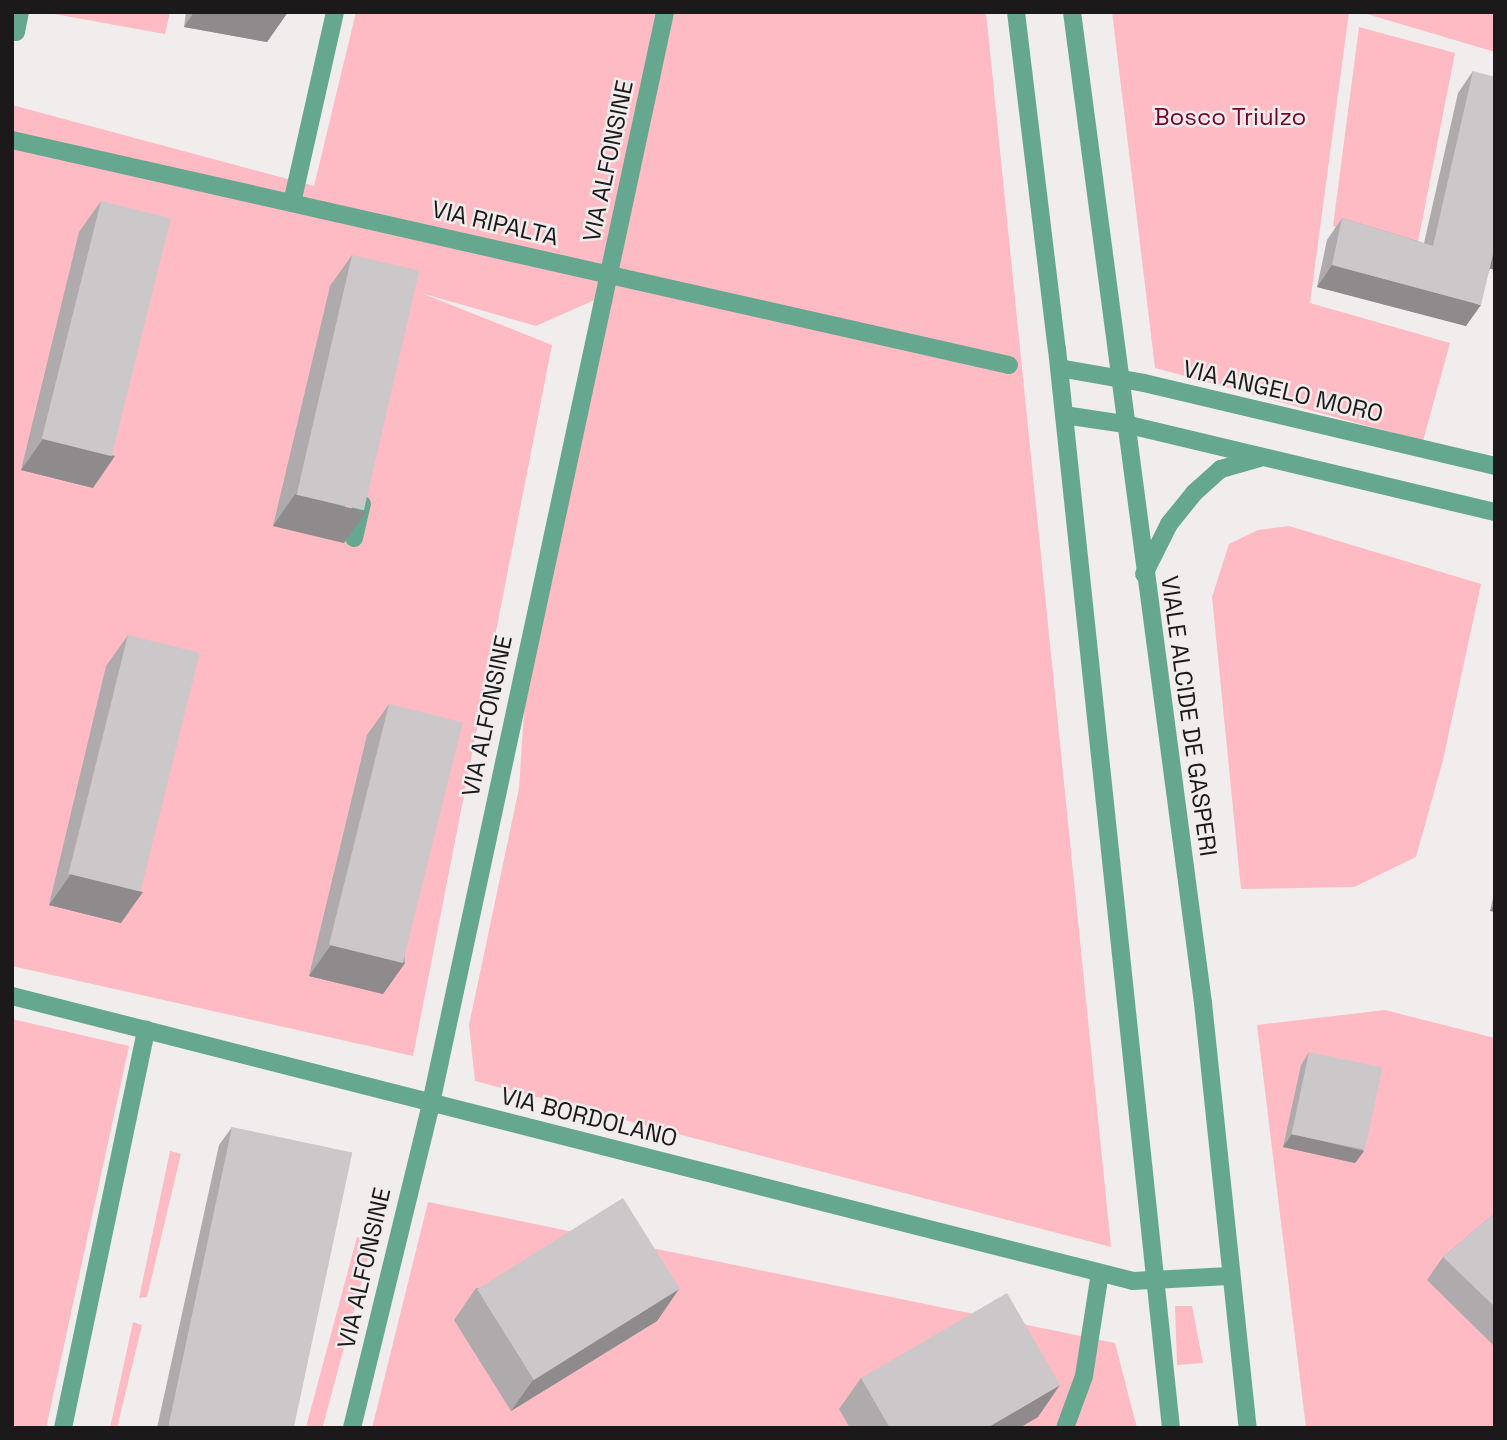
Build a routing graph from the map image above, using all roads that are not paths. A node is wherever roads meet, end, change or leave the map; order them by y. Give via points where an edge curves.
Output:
1 (20, 12) edge
2 (335, 12) edge
3 (665, 12) edge
4 (1016, 12) edge
5 (1072, 12) edge
6 (16, 32) dead end
7 (12, 140) edge
8 (292, 203) junction
9 (607, 274) junction
10 (1009, 365) dead end
11 (1059, 368) junction
12 (1119, 377) junction
13 (1064, 415) junction
14 (1125, 424) junction
15 (1262, 457) junction
16 (1495, 466) edge
17 (366, 485) edge
18 (1495, 512) edge
19 (354, 538) edge
20 (1144, 574) junction
21 (12, 996) edge
22 (146, 1030) junction
23 (431, 1103) junction
24 (1100, 1273) junction
25 (1229, 1276) junction
26 (1153, 1282) junction
27 (63, 1428) edge
28 (352, 1428) edge
29 (1065, 1428) edge
30 (1171, 1428) edge
31 (1248, 1428) edge

1 - 6 street
2 - 8 street
3 - 9 street, VIA ALFONSINE
4 - 11 street
5 - 12 street, VIALE ALCIDE DE GASPERI
7 - 8 street, VIA RIPALTA
8 - 9 street, VIA RIPALTA
9 - 10 street, VIA RIPALTA
9 - 23 street, VIA ALFONSINE
11 - 12 street, VIA ANGELO MORO
11 - 13 street
12 - 14 street, VIALE ALCIDE DE GASPERI
12 - 16 street, VIA ANGELO MORO
13 - 14 street
13 - 26 street
14 - 15 street
14 - 20 street, VIALE ALCIDE DE GASPERI
15 - 18 street
15 - 20 street via 1221,470 1194,493 1169,524
17 - 19 street
20 - 25 street, VIALE ALCIDE DE GASPERI via 1203,1003
21 - 22 street, VIA BORDOLANO
22 - 23 street, VIA BORDOLANO
22 - 27 street
23 - 24 street, VIA BORDOLANO
23 - 28 street, VIA ALFONSINE
24 - 26 street, VIA BORDOLANO
24 - 29 street via 1084,1376
25 - 26 street, VIA BORDOLANO
25 - 31 street, VIALE ALCIDE DE GASPERI
26 - 30 street

